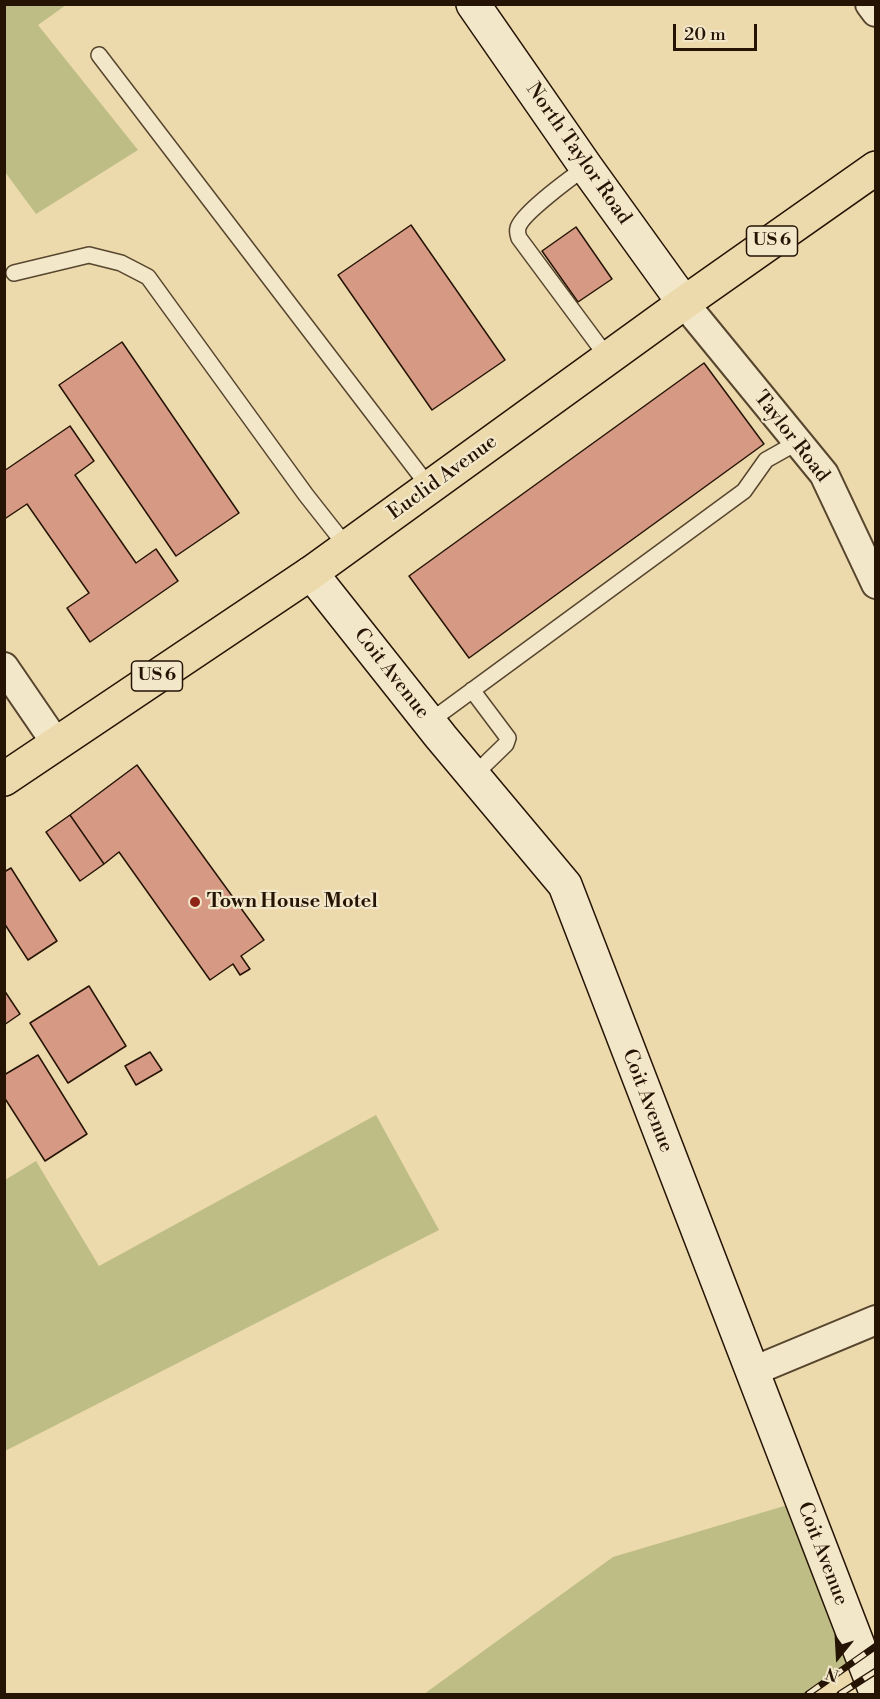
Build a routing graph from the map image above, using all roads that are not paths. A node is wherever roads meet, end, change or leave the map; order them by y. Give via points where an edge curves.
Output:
1 (473, 4) edge
2 (870, 4) edge
3 (876, 12) edge
4 (99, 55) dead end
5 (586, 166) junction
6 (876, 168) edge
7 (14, 273) dead end
8 (684, 303) junction
9 (608, 358) junction
10 (798, 442) junction
11 (430, 488) junction
12 (347, 547) junction
13 (311, 573) junction
14 (876, 584) edge
15 (4, 667) edge
16 (472, 690) junction
17 (429, 722) junction
18 (56, 743) junction
19 (473, 776) junction
20 (4, 779) edge
21 (876, 1320) edge
22 (751, 1372) junction
23 (876, 1692) edge

1 - 5 street, North Taylor Road
2 - 3 street
4 - 11 lane
5 - 8 street, North Taylor Road
5 - 9 lane via 522,221 518,230 519,238
6 - 8 main road, Euclid Avenue / US 6
7 - 12 lane via 89,255 122,263 148,277
8 - 9 main road, Euclid Avenue / US 6
8 - 10 street, Taylor Road
9 - 11 main road, Euclid Avenue / US 6
10 - 14 street, Taylor Road via 824,474
10 - 16 lane via 766,460 744,491
11 - 12 main road, Euclid Avenue / US 6
12 - 13 main road, Euclid Avenue / US 6
13 - 17 street, Coit Avenue
13 - 18 main road, Euclid Avenue / US 6
15 - 18 street
16 - 17 lane
16 - 19 lane via 508,738
17 - 19 street, Coit Avenue
18 - 20 main road, Euclid Avenue / US 6
19 - 22 street, Coit Avenue via 565,885
21 - 22 street
22 - 23 street, Coit Avenue

